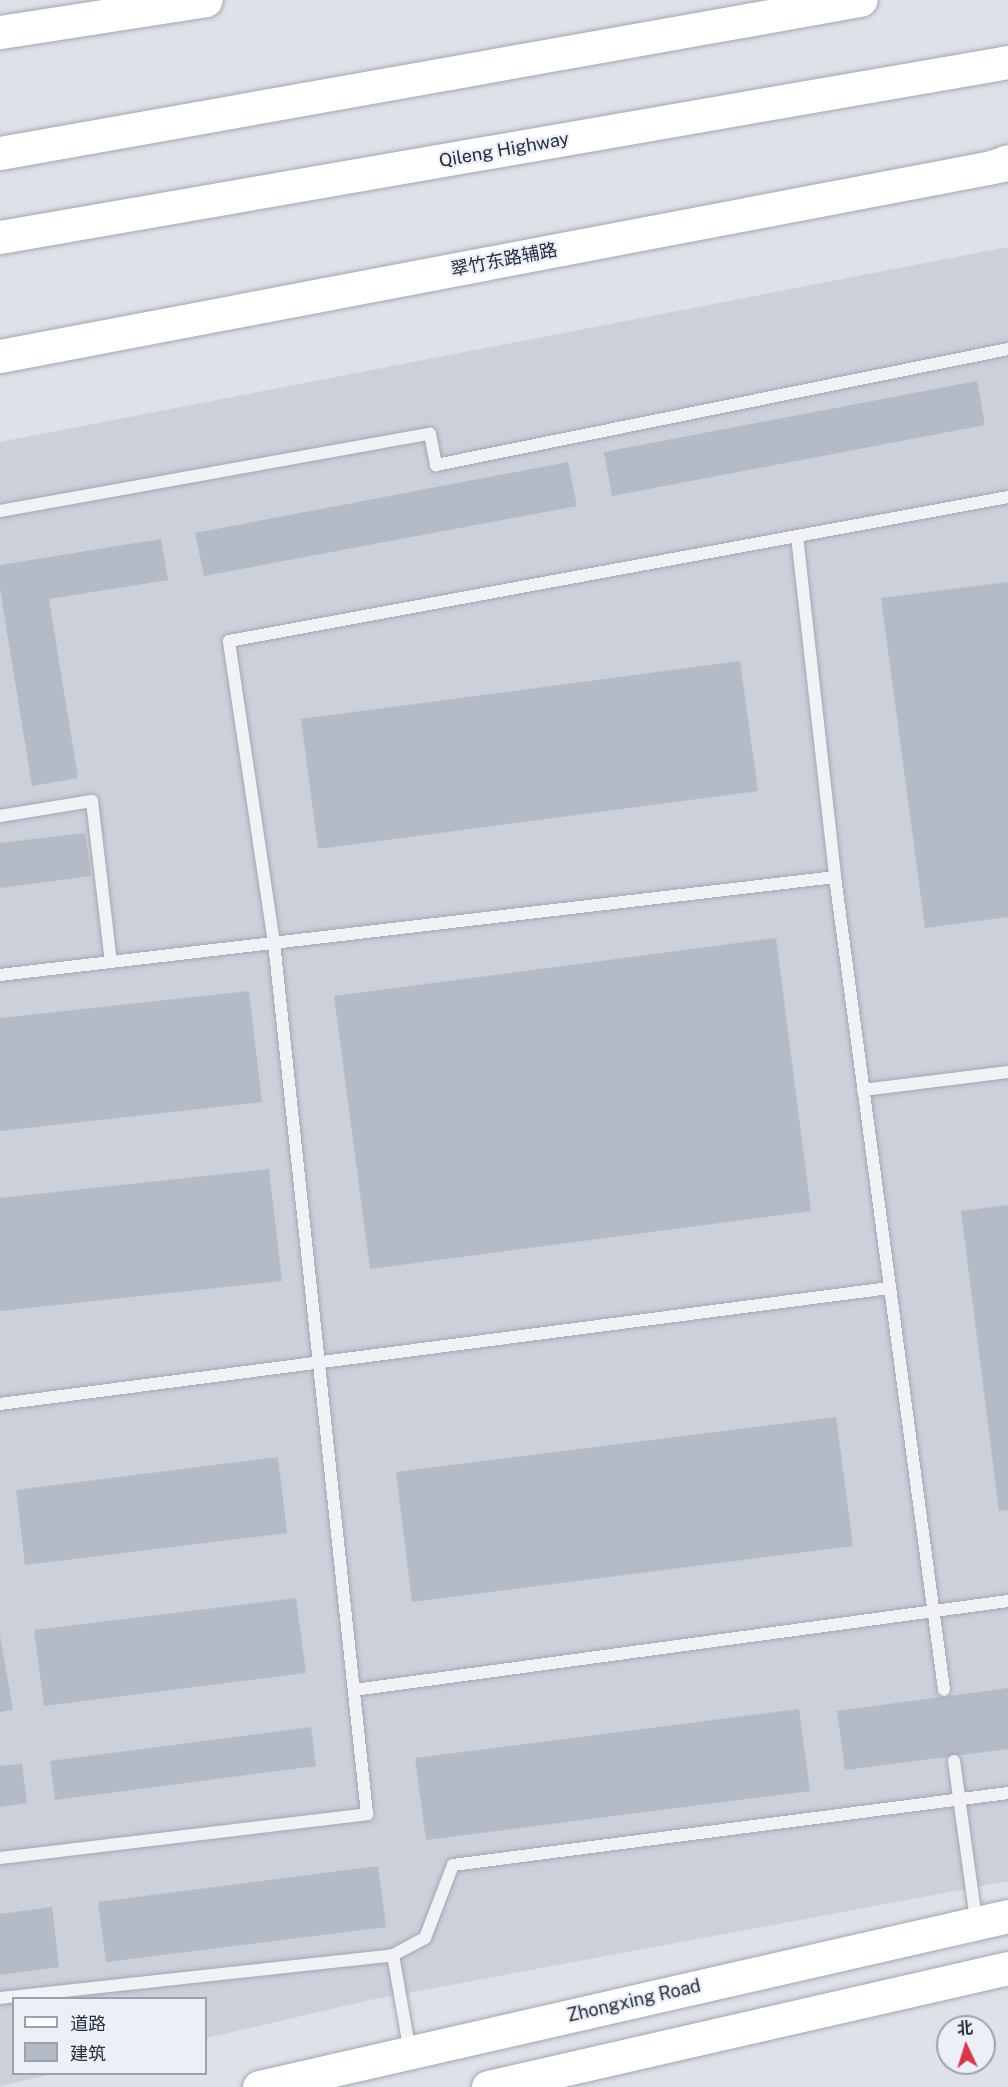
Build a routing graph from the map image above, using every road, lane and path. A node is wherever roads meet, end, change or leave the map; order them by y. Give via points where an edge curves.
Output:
1 (206, 0) edge
2 (860, 0) edge
3 (0, 32) edge
4 (1008, 62) edge
5 (0, 153) edge
6 (1001, 164) edge
7 (0, 237) edge
8 (1008, 349) edge
9 (0, 356) edge
10 (1008, 497) edge
11 (0, 512) edge
12 (797, 536) junction
13 (0, 816) edge
14 (836, 877) junction
15 (274, 943) junction
16 (111, 962) junction
17 (0, 975) edge
18 (1008, 1072) edge
19 (863, 1090) junction
20 (889, 1288) junction
21 (319, 1362) junction
22 (0, 1404) edge
23 (1008, 1601) edge
24 (933, 1611) junction
25 (354, 1690) junction
26 (944, 1690) dead end
27 (954, 1761) dead end
28 (1008, 1793) edge
29 (958, 1799) junction
30 (0, 1858) edge
31 (992, 1919) edge
32 (393, 1955) junction
33 (1008, 1968) edge
34 (0, 1998) edge
35 (410, 2053) junction
36 (259, 2087) edge
37 (488, 2087) edge

1 - 3 main road
2 - 5 main road
4 - 7 main road, Qileng Highway
6 - 9 main road, 翠竹东路辅路
8 - 11 lane via 436,465 430,434
10 - 12 lane
12 - 14 lane
12 - 15 lane via 229,641
13 - 16 lane via 92,801
14 - 15 lane
14 - 19 lane
15 - 16 lane
15 - 21 lane
16 - 17 lane
18 - 19 lane
19 - 20 lane
20 - 21 lane
20 - 24 lane
21 - 22 lane
21 - 25 lane
23 - 24 lane
24 - 25 lane
24 - 26 lane
25 - 30 lane via 367,1814
27 - 29 lane
28 - 29 lane
29 - 31 lane
29 - 32 lane via 453,1865 425,1938
31 - 35 main road, Zhongxing Road
32 - 34 lane
32 - 35 lane
33 - 37 main road
35 - 36 main road, Zhongxing Road

